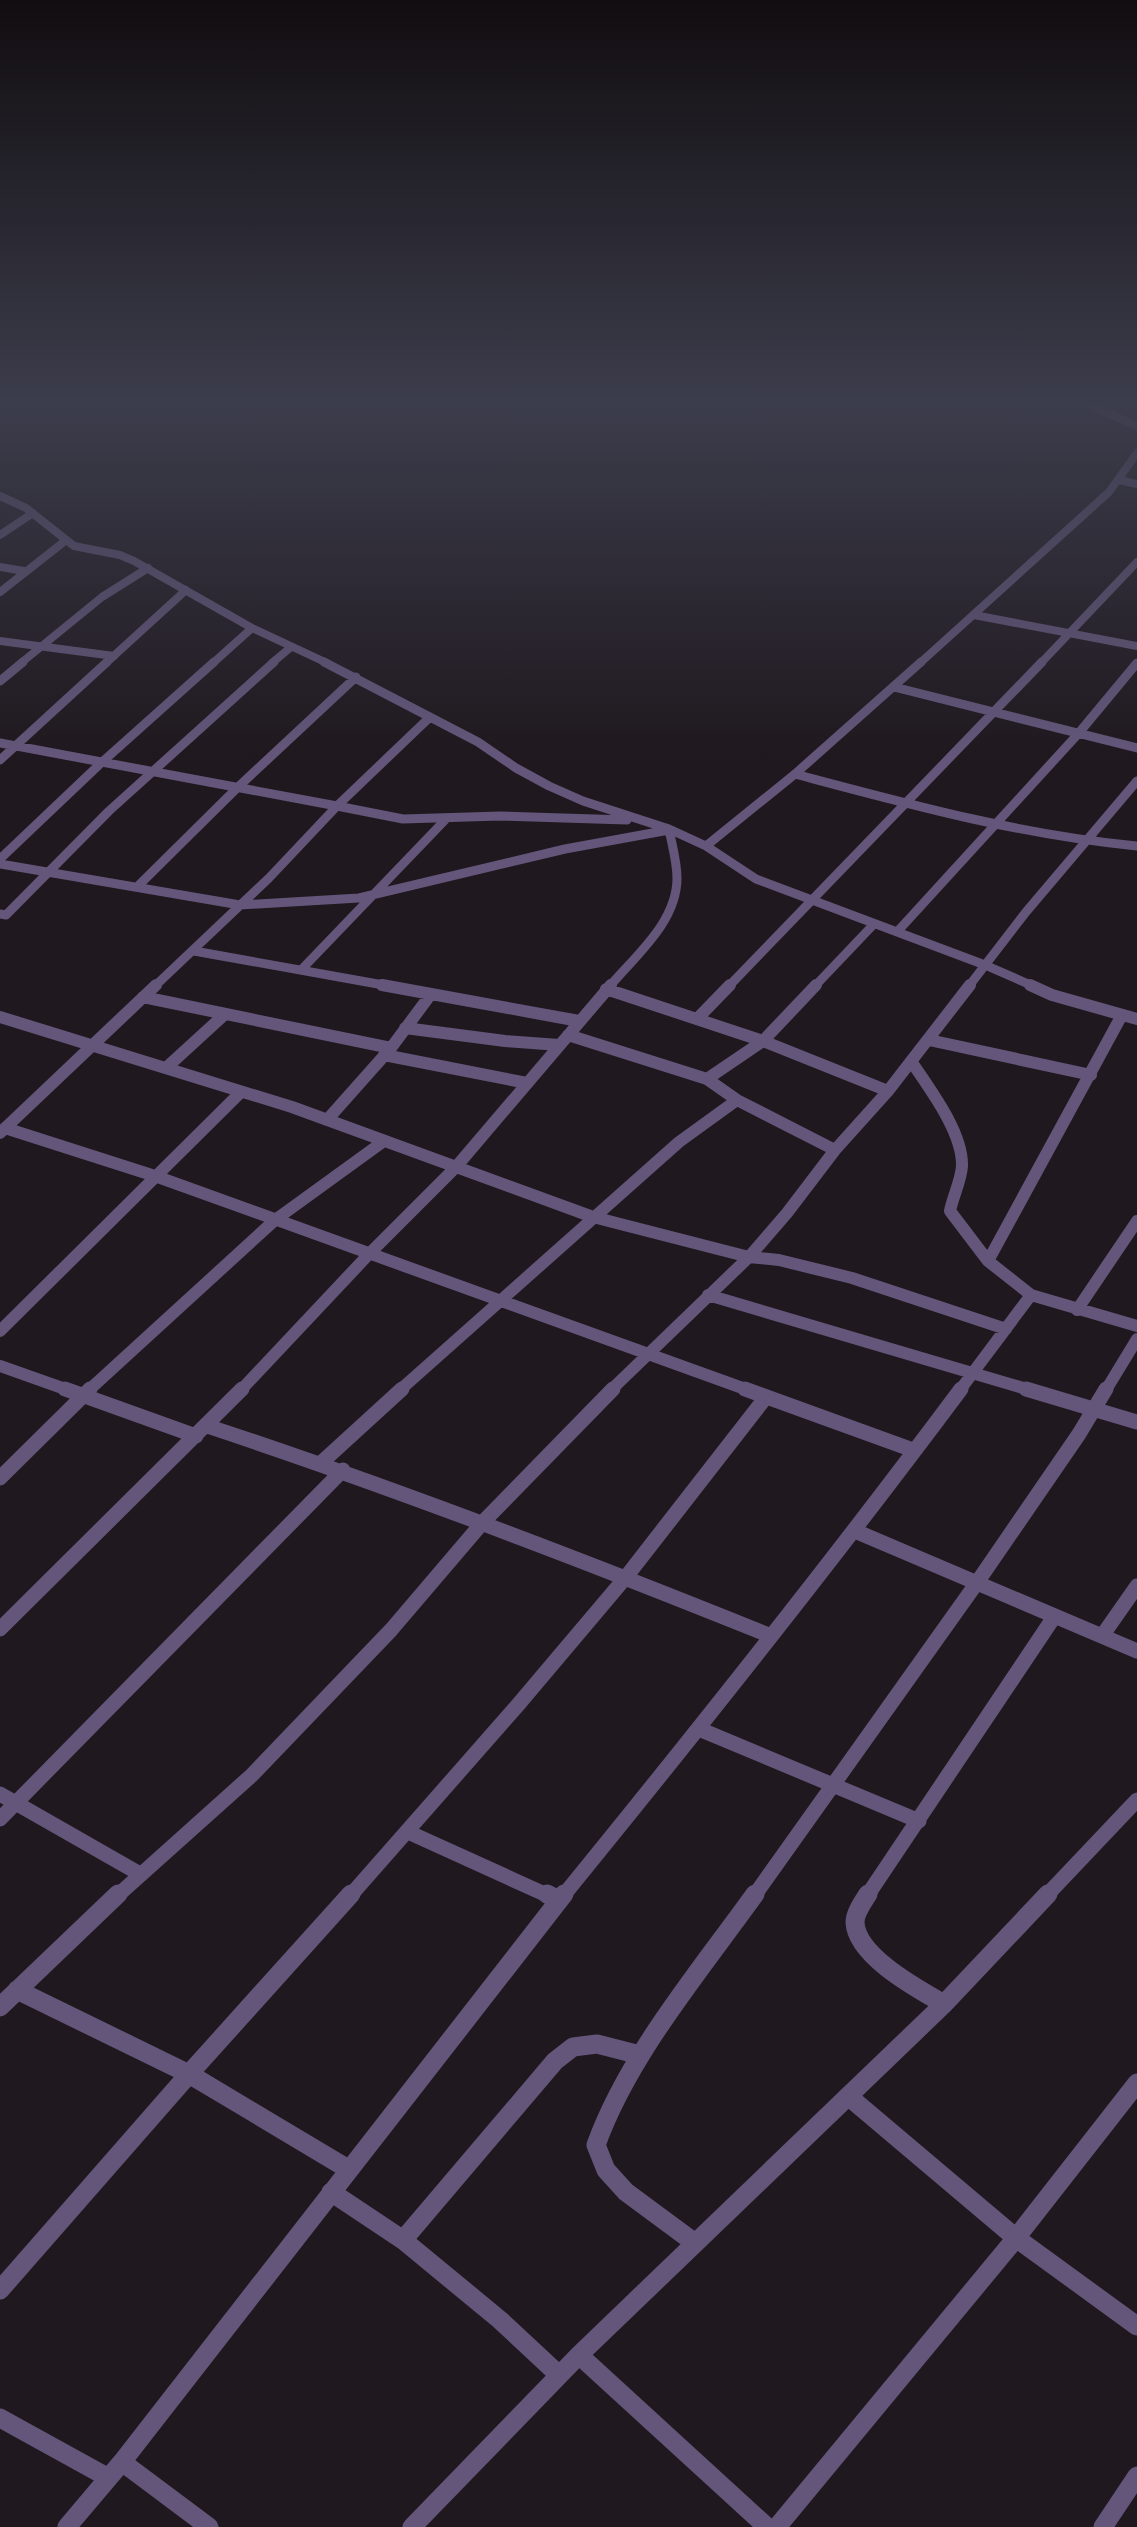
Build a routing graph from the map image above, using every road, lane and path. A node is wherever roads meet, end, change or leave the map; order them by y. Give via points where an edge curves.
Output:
1 (20, 522) edge
2 (43, 522) edge
3 (1076, 522) edge
4 (0, 536) edge
5 (65, 541) junction
6 (1137, 562) edge
7 (0, 567) edge
8 (148, 568) junction
9 (24, 571) junction
10 (186, 590) junction
11 (0, 592) edge
12 (974, 615) junction
13 (252, 628) junction
14 (1070, 633) junction
15 (0, 641) edge
16 (43, 646) junction
17 (1137, 646) edge
18 (291, 647) junction
19 (114, 656) junction
20 (1137, 663) edge
21 (356, 677) junction
22 (0, 681) edge
23 (894, 687) junction
24 (994, 713) junction
25 (430, 717) junction
26 (1078, 734) junction
27 (0, 743) edge
28 (16, 746) junction
29 (1137, 748) edge
30 (0, 760) edge
31 (101, 763) junction
32 (150, 771) junction
33 (795, 774) junction
34 (1137, 781) edge
35 (237, 788) junction
36 (908, 803) junction
37 (337, 806) junction
38 (447, 818) junction
39 (642, 820) junction
40 (992, 825) junction
41 (669, 830) junction
42 (1084, 843) junction
43 (706, 846) junction
44 (1137, 846) edge
45 (0, 859) edge
46 (0, 864) edge
47 (46, 872) junction
48 (137, 888) junction
49 (375, 895) junction
50 (814, 901) junction
51 (240, 905) junction
52 (0, 914) edge
53 (874, 924) junction
54 (897, 932) junction
55 (194, 950) junction
56 (985, 965) junction
57 (301, 970) junction
58 (606, 989) junction
59 (431, 994) junction
60 (144, 997) junction
61 (225, 1014) junction
62 (1122, 1015) junction
63 (0, 1017) edge
64 (1137, 1018) edge
65 (697, 1019) junction
66 (580, 1021) junction
67 (406, 1028) junction
68 (568, 1035) junction
69 (929, 1040) junction
70 (763, 1041) junction
71 (92, 1045) junction
72 (559, 1045) junction
73 (388, 1051) junction
74 (912, 1061) junction
75 (166, 1068) junction
76 (1091, 1075) junction
77 (707, 1079) junction
78 (527, 1083) junction
79 (241, 1092) junction
80 (888, 1092) junction
81 (737, 1100) junction
82 (327, 1120) junction
83 (2, 1130) edge
84 (384, 1141) junction
85 (835, 1150) junction
86 (456, 1167) junction
87 (155, 1176) junction
88 (594, 1217) junction
89 (275, 1220) junction
90 (1137, 1221) edge
91 (369, 1254) junction
92 (749, 1257) junction
93 (988, 1261) junction
94 (708, 1295) junction
95 (1031, 1295) junction
96 (498, 1300) junction
97 (1077, 1310) junction
98 (1137, 1326) edge
99 (1006, 1329) junction
100 (0, 1331) edge
101 (1137, 1338) edge
102 (646, 1355) junction
103 (0, 1366) edge
104 (972, 1374) junction
105 (83, 1396) junction
106 (766, 1397) junction
107 (1094, 1409) junction
108 (1137, 1422) edge
109 (208, 1426) junction
110 (196, 1436) junction
111 (913, 1450) junction
112 (321, 1463) junction
113 (344, 1470) junction
114 (0, 1478) edge
115 (484, 1521) junction
116 (855, 1531) junction
117 (626, 1577) junction
118 (976, 1584) junction
119 (1137, 1586) edge
120 (1054, 1617) junction
121 (0, 1629) edge
122 (771, 1636) junction
123 (1102, 1636) junction
124 (1137, 1651) edge
125 (699, 1729) junction
126 (833, 1785) junction
127 (0, 1794) edge
128 (1137, 1800) edge
129 (16, 1802) junction
130 (0, 1818) edge
131 (919, 1821) junction
132 (408, 1832) junction
133 (140, 1874) junction
134 (559, 1900) junction
135 (17, 1990) junction
136 (944, 2004) junction
137 (0, 2007) edge
138 (640, 2055) junction
139 (188, 2074) junction
140 (1137, 2083) edge
141 (848, 2096) junction
142 (348, 2169) junction
143 (331, 2192) junction
144 (1016, 2238) junction
145 (403, 2240) junction
146 (695, 2243) junction
147 (0, 2290) edge
148 (1137, 2326) edge
149 (579, 2355) junction
150 (559, 2375) junction
151 (0, 2418) edge
152 (122, 2462) junction
153 (1137, 2476) edge
154 (107, 2477) junction
155 (68, 2527) edge
156 (209, 2527) edge
157 (412, 2527) edge
158 (767, 2527) edge
159 (777, 2527) edge
160 (1103, 2527) edge

1 - 4 street
2 - 5 street
3 - 12 street
5 - 8 street via 74,546 120,555
5 - 9 street
6 - 14 street
7 - 9 street
8 - 10 street
8 - 16 street via 111,590
9 - 11 street
10 - 13 street
10 - 19 street
12 - 14 street
12 - 23 street
13 - 18 street
13 - 31 street
14 - 17 street
14 - 24 street
15 - 16 street
16 - 19 street
16 - 22 street
18 - 21 street
18 - 32 street
19 - 28 street
20 - 26 street
21 - 25 street
21 - 35 street
23 - 24 street
23 - 33 street
24 - 26 street
24 - 36 street
25 - 37 street
25 - 39 street via 549,786
26 - 29 street
26 - 40 street
27 - 28 street
28 - 30 street
28 - 31 street
31 - 32 street
31 - 45 street
32 - 35 street
32 - 47 street
33 - 36 street
33 - 43 street
34 - 42 street
35 - 37 street
35 - 48 street
36 - 40 street
36 - 50 street
37 - 38 street via 403,819
37 - 51 street
38 - 39 street via 500,816
38 - 49 street
39 - 41 street
40 - 42 street
40 - 54 street
41 - 43 street
41 - 49 street via 565,849
41 - 58 street via 677,878 672,908 653,936
42 - 44 street
42 - 56 street
43 - 50 street via 756,879
46 - 47 street
47 - 48 street
47 - 52 street via 6,915
48 - 51 street
49 - 51 street
49 - 57 street
50 - 53 street
50 - 65 street
51 - 55 street
53 - 54 street
53 - 70 street
54 - 56 street
55 - 57 street
55 - 60 street
56 - 62 street via 1052,995
56 - 69 street
57 - 59 street
58 - 65 street
58 - 66 street
59 - 66 street
59 - 67 street
60 - 61 street
60 - 71 street
61 - 73 street
61 - 75 street
62 - 64 street
62 - 76 street
63 - 71 street
65 - 70 street
66 - 68 street
67 - 72 street
67 - 73 street
68 - 72 street
68 - 77 street
69 - 74 street
69 - 76 street
70 - 77 street
70 - 80 street
71 - 75 street
71 - 83 street
72 - 78 street
73 - 78 street
73 - 82 street
74 - 80 street
74 - 93 street via 944,1113 957,1143 962,1164 950,1211
75 - 79 street
76 - 93 street
77 - 81 street
78 - 86 street
79 - 82 street
79 - 87 street
80 - 85 street
81 - 85 street
81 - 88 street via 679,1142
82 - 84 street
83 - 87 street
84 - 86 street
84 - 89 street
85 - 92 street
86 - 88 street
86 - 91 street
87 - 89 street
87 - 100 street
88 - 92 street
88 - 96 street
89 - 91 street
89 - 105 street
90 - 97 street
91 - 96 street
91 - 109 street
92 - 94 street
92 - 99 street via 779,1260 852,1278
93 - 95 street
94 - 102 street
94 - 104 street
95 - 97 street
95 - 99 street
96 - 102 street
96 - 112 street
97 - 98 street
99 - 104 street
101 - 107 street
102 - 106 street
102 - 115 street
103 - 105 street
104 - 107 street
104 - 111 street
105 - 110 street
105 - 114 street
106 - 111 street
106 - 117 street
107 - 108 street
107 - 118 street
109 - 110 street
109 - 112 street
110 - 121 street
111 - 116 street
112 - 113 street
113 - 115 street
113 - 129 street
115 - 117 street
115 - 133 street via 391,1630 252,1775
116 - 118 street
116 - 122 street
117 - 122 street
117 - 132 street
118 - 120 street
118 - 126 street
119 - 123 street
120 - 123 street
120 - 131 street
122 - 125 street
123 - 124 street
125 - 126 street
125 - 134 street
126 - 131 street
126 - 138 street
127 - 129 street
128 - 136 street
129 - 130 street
129 - 133 street
131 - 136 street via 862,1903 855,1922 859,1939 894,1974
132 - 134 street
132 - 139 street
133 - 135 street
134 - 142 street
135 - 137 street
135 - 139 street
136 - 141 street
138 - 145 street via 597,2044 573,2047 555,2061
138 - 146 street via 607,2114 596,2145 606,2170 626,2192
139 - 142 street
139 - 147 street
140 - 144 street
141 - 144 street
141 - 146 street
142 - 143 street
143 - 145 street
143 - 152 street
144 - 148 street
144 - 159 street
145 - 150 street via 500,2320
146 - 149 street
149 - 150 street
149 - 158 street
150 - 157 street
151 - 154 street
152 - 154 street
152 - 156 street
153 - 160 street
154 - 155 street

